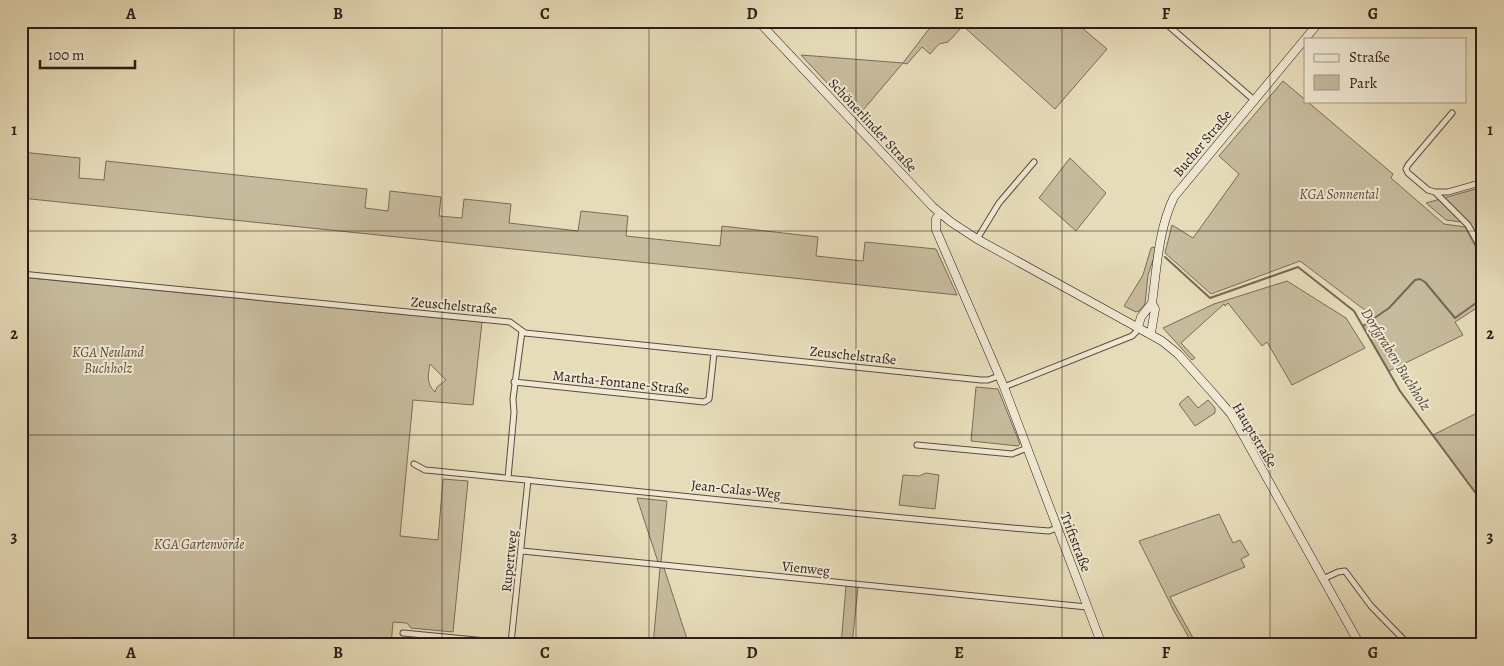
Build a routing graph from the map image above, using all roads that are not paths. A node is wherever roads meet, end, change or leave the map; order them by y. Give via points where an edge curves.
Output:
1 (758, 21) edge
2 (1163, 21) edge
3 (1320, 21) edge
4 (1306, 38) edge
5 (1304, 40) edge
6 (1254, 100) junction
7 (1452, 113) dead end
8 (1034, 162) dead end
9 (1483, 182) edge
10 (1435, 192) junction
11 (940, 213) junction
12 (977, 239) junction
13 (1483, 252) edge
14 (21, 274) edge
15 (1152, 303) junction
16 (1138, 327) junction
17 (522, 331) junction
18 (1151, 334) junction
19 (714, 353) junction
20 (1480, 356) dead end
21 (1483, 363) edge
22 (999, 376) junction
23 (514, 382) junction
24 (1004, 387) junction
25 (917, 445) dead end
26 (1027, 448) junction
27 (414, 464) dead end
28 (508, 478) junction
29 (528, 480) junction
30 (1057, 528) junction
31 (522, 551) junction
32 (1323, 579) junction
33 (1087, 607) junction
34 (403, 633) dead end
35 (511, 643) junction
36 (527, 645) edge
37 (1102, 645) edge
38 (1360, 645) edge
39 (1409, 645) edge

1 - 11 main road, Schönerlinder Straße
2 - 6 street
3 - 4 main road, Bucher Straße
5 - 6 main road, Bucher Straße
6 - 15 main road, Bucher Straße via 1174,197 1162,231
7 - 10 street via 1406,169 1428,190
8 - 12 street via 999,203
9 - 10 street via 1448,192
10 - 13 street via 1468,225
11 - 12 main road, Schönerlinder Straße
11 - 22 main road, Triftstraße via 936,219 936,230
12 - 16 main road, Schönerlinder Straße
14 - 17 street, Zeuschelstraße via 510,322
15 - 16 main road, Bucher Straße
15 - 18 main road, Bucher Straße via 1155,309
16 - 18 main road, Hauptstraße
16 - 24 street via 1132,336
17 - 19 street, Zeuschelstraße
17 - 23 street
18 - 32 main road, Hauptstraße via 1178,354 1231,414
19 - 22 street, Zeuschelstraße via 981,380
19 - 23 street, Martha-Fontane-Straße via 709,399 704,402
20 - 21 street
22 - 24 main road, Triftstraße
23 - 28 street
24 - 26 main road, Triftstraße
25 - 26 street via 1012,454
26 - 30 main road, Triftstraße
27 - 28 street, Jean-Calas-Weg via 425,470
28 - 29 street, Jean-Calas-Weg
29 - 30 street, Jean-Calas-Weg via 962,524 1049,531
29 - 31 street, Rupertweg
30 - 33 main road, Triftstraße
31 - 33 street, Vienweg
31 - 35 street, Rupertweg
32 - 38 main road, Hauptstraße
32 - 39 street via 1345,571 1371,606
33 - 37 main road, Triftstraße
34 - 35 street
35 - 36 street

